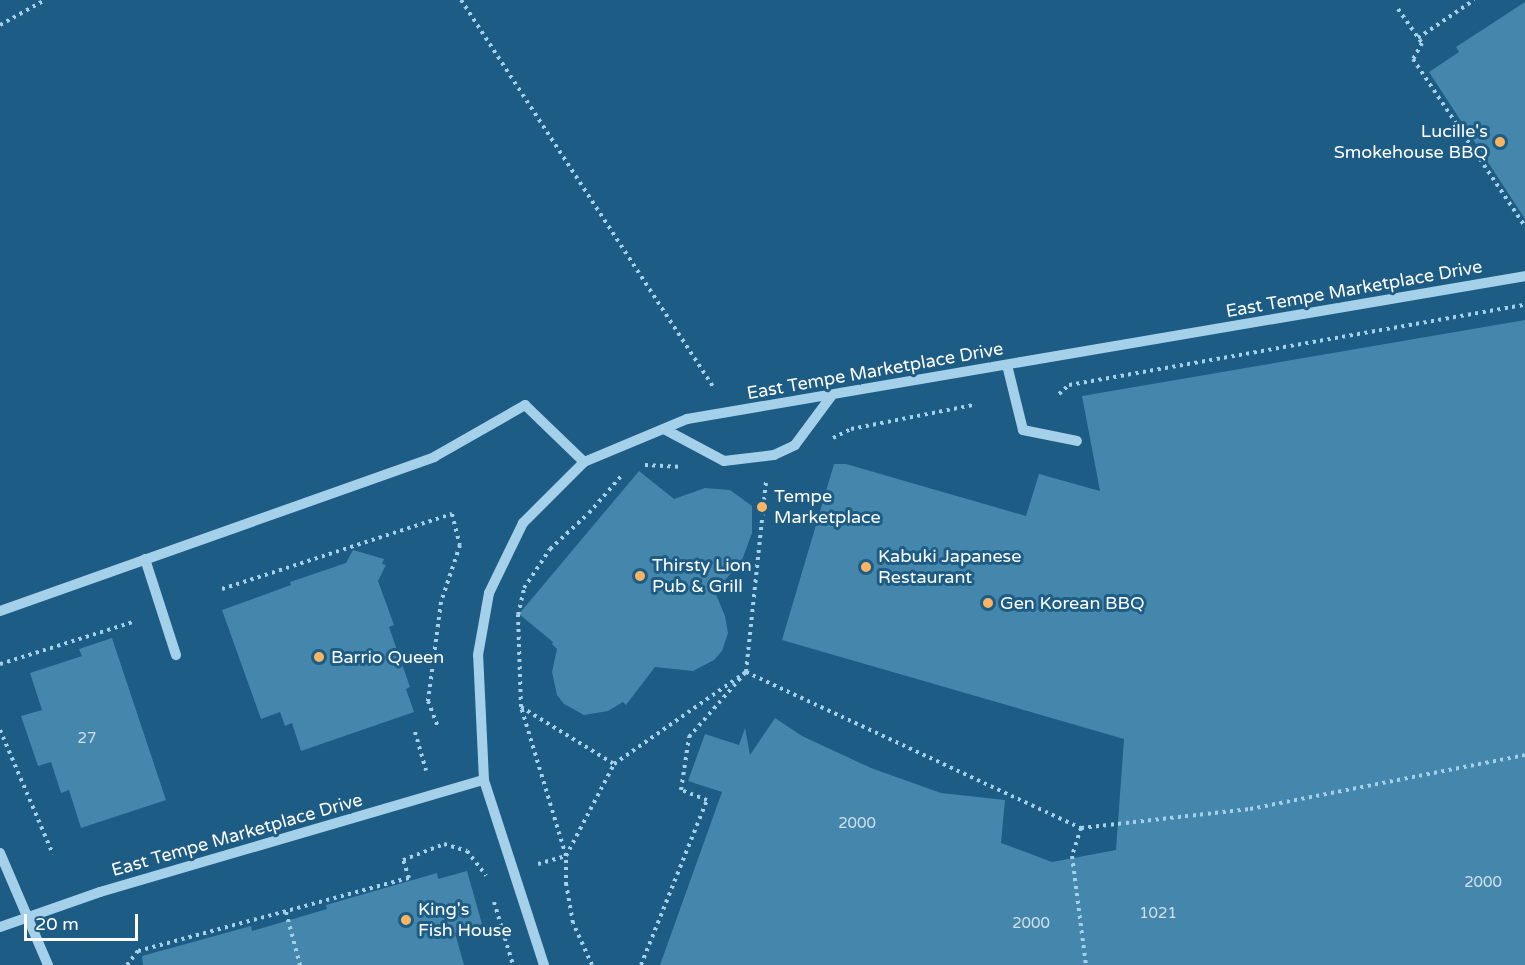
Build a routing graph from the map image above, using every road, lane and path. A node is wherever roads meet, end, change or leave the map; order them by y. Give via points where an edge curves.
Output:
1 (45, 0) edge
2 (461, 0) edge
3 (1474, 0) edge
4 (1398, 9) dead end
5 (0, 25) edge
6 (1418, 38) junction
7 (1525, 226) edge
8 (1525, 276) edge
9 (1525, 305) edge
10 (1007, 365) junction
11 (713, 387) dead end
12 (1059, 394) dead end
13 (832, 395) junction
14 (973, 405) dead end
15 (664, 429) junction
16 (1077, 441) dead end
17 (823, 444) dead end
18 (584, 462) junction
19 (637, 466) dead end
20 (683, 468) dead end
21 (629, 471) dead end
22 (758, 478) dead end
23 (145, 559) junction
24 (222, 589) dead end
25 (0, 610) edge
26 (133, 622) dead end
27 (176, 655) dead end
28 (0, 664) edge
29 (746, 672) junction
30 (521, 707) junction
31 (437, 725) dead end
32 (0, 730) edge
33 (415, 732) dead end
34 (1525, 755) edge
35 (614, 764) junction
36 (426, 770) dead end
37 (484, 780) junction
38 (1082, 828) junction
39 (0, 853) edge
40 (53, 854) dead end
41 (566, 856) junction
42 (538, 864) dead end
43 (490, 886) dead end
44 (493, 898) dead end
45 (286, 912) junction
46 (27, 918) junction
47 (0, 927) edge
48 (48, 965) edge
49 (127, 965) edge
50 (300, 965) edge
51 (513, 965) edge
52 (544, 965) edge
53 (592, 965) edge
54 (641, 965) edge
55 (1086, 965) edge

1 - 5 path
2 - 11 path
3 - 6 path
4 - 6 path
6 - 7 path via 1422,43 1413,58
8 - 10 lane, East Tempe Marketplace Drive
9 - 12 path via 1069,385
10 - 13 lane, East Tempe Marketplace Drive
10 - 16 lane via 1023,430
13 - 15 lane, East Tempe Marketplace Drive via 687,419
13 - 15 lane via 795,445 774,455 724,460
14 - 17 path via 851,429
15 - 18 lane, East Tempe Marketplace Drive
18 - 23 lane via 525,405 434,457
18 - 37 lane, East Tempe Marketplace Drive via 523,523 489,593 478,655
19 - 20 path
21 - 30 path via 550,549 524,588 518,615
22 - 29 path via 766,474 766,497
23 - 25 lane
23 - 27 lane
24 - 31 path via 452,514 460,545 441,602 428,701
26 - 28 path
29 - 35 path
29 - 38 path
29 - 54 path via 689,737 681,790 707,800
30 - 35 path
30 - 41 path
32 - 40 path
33 - 36 path
34 - 38 path via 1251,809
35 - 41 path
37 - 46 lane, East Tempe Marketplace Drive via 100,892
37 - 52 lane, East Tempe Marketplace Drive
38 - 55 path via 1072,856
39 - 46 lane
41 - 42 path
41 - 53 path via 566,885 573,922
43 - 45 path via 478,862 467,851 444,844 403,860 409,878
44 - 51 path
45 - 49 path via 138,951
45 - 50 path
46 - 47 lane, East Tempe Marketplace Drive
46 - 48 lane

